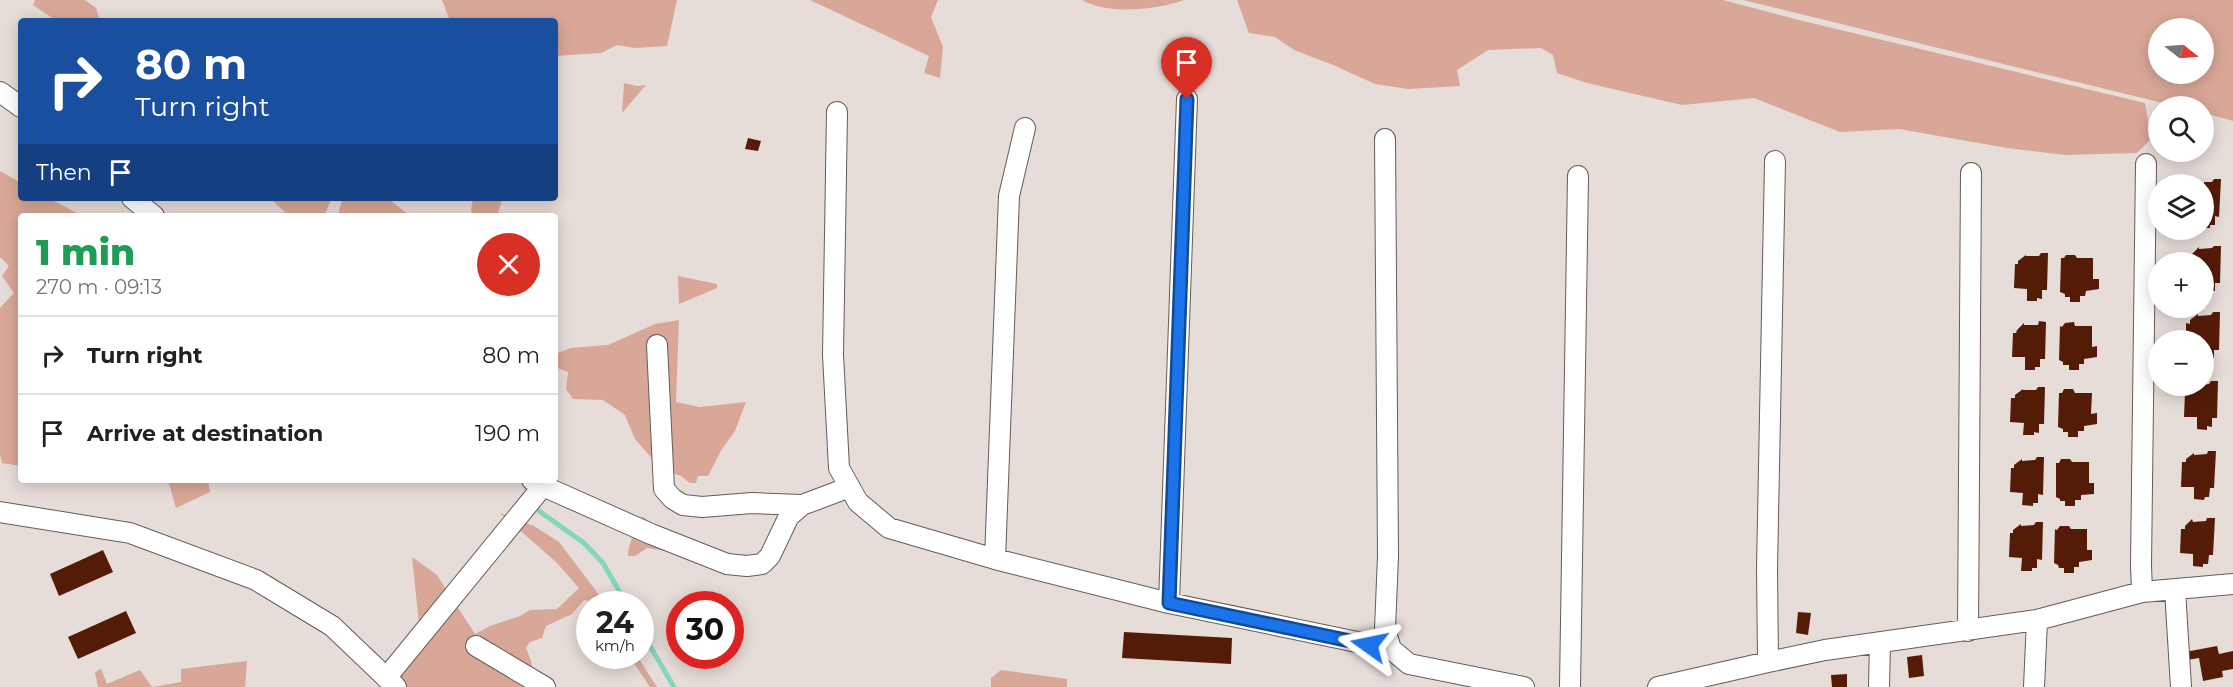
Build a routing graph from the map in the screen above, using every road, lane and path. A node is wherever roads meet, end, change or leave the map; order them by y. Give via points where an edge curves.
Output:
1 (0, 92) edge
2 (1187, 99) dead end
3 (18, 105) edge
4 (837, 112) dead end
5 (1024, 128) dead end
6 (1385, 139) dead end
7 (1775, 161) dead end
8 (2146, 164) dead end
9 (1971, 173) dead end
10 (1578, 176) dead end
11 (136, 201) edge
12 (150, 213) edge
13 (657, 345) dead end
14 (537, 483) edge
15 (849, 487) junction
16 (802, 505) junction
17 (0, 512) edge
18 (994, 559) junction
19 (2233, 584) edge
20 (2175, 590) junction
21 (2142, 592) junction
22 (1169, 603) junction
23 (2037, 620) junction
24 (1968, 631) junction
25 (1880, 642) junction
26 (476, 645) dead end
27 (1391, 649) junction
28 (1768, 662) junction
29 (391, 682) edge
30 (545, 687) edge
31 (1524, 687) edge
32 (1570, 687) edge
33 (1658, 687) edge
34 (1879, 687) edge
35 (2034, 687) edge
36 (2181, 687) edge

1 - 3 street
2 - 22 street
4 - 15 street via 833,355 839,468
5 - 18 street via 1008,196
6 - 27 street via 1385,629
7 - 28 street
8 - 21 street
9 - 24 street
10 - 32 street
11 - 12 street
13 - 16 street via 664,489 673,499 683,505 702,507
14 - 16 street via 716,560 747,566 762,564 770,556 789,516
14 - 29 street
15 - 16 street
15 - 18 street via 858,502 889,528
17 - 29 street via 130,533 256,580 332,626
18 - 22 street
19 - 20 street
20 - 21 street
20 - 36 street
21 - 23 street
22 - 27 street
23 - 24 street
23 - 35 street
24 - 25 street
25 - 28 street
25 - 34 street
26 - 30 street
27 - 31 street via 1409,664
28 - 33 street

